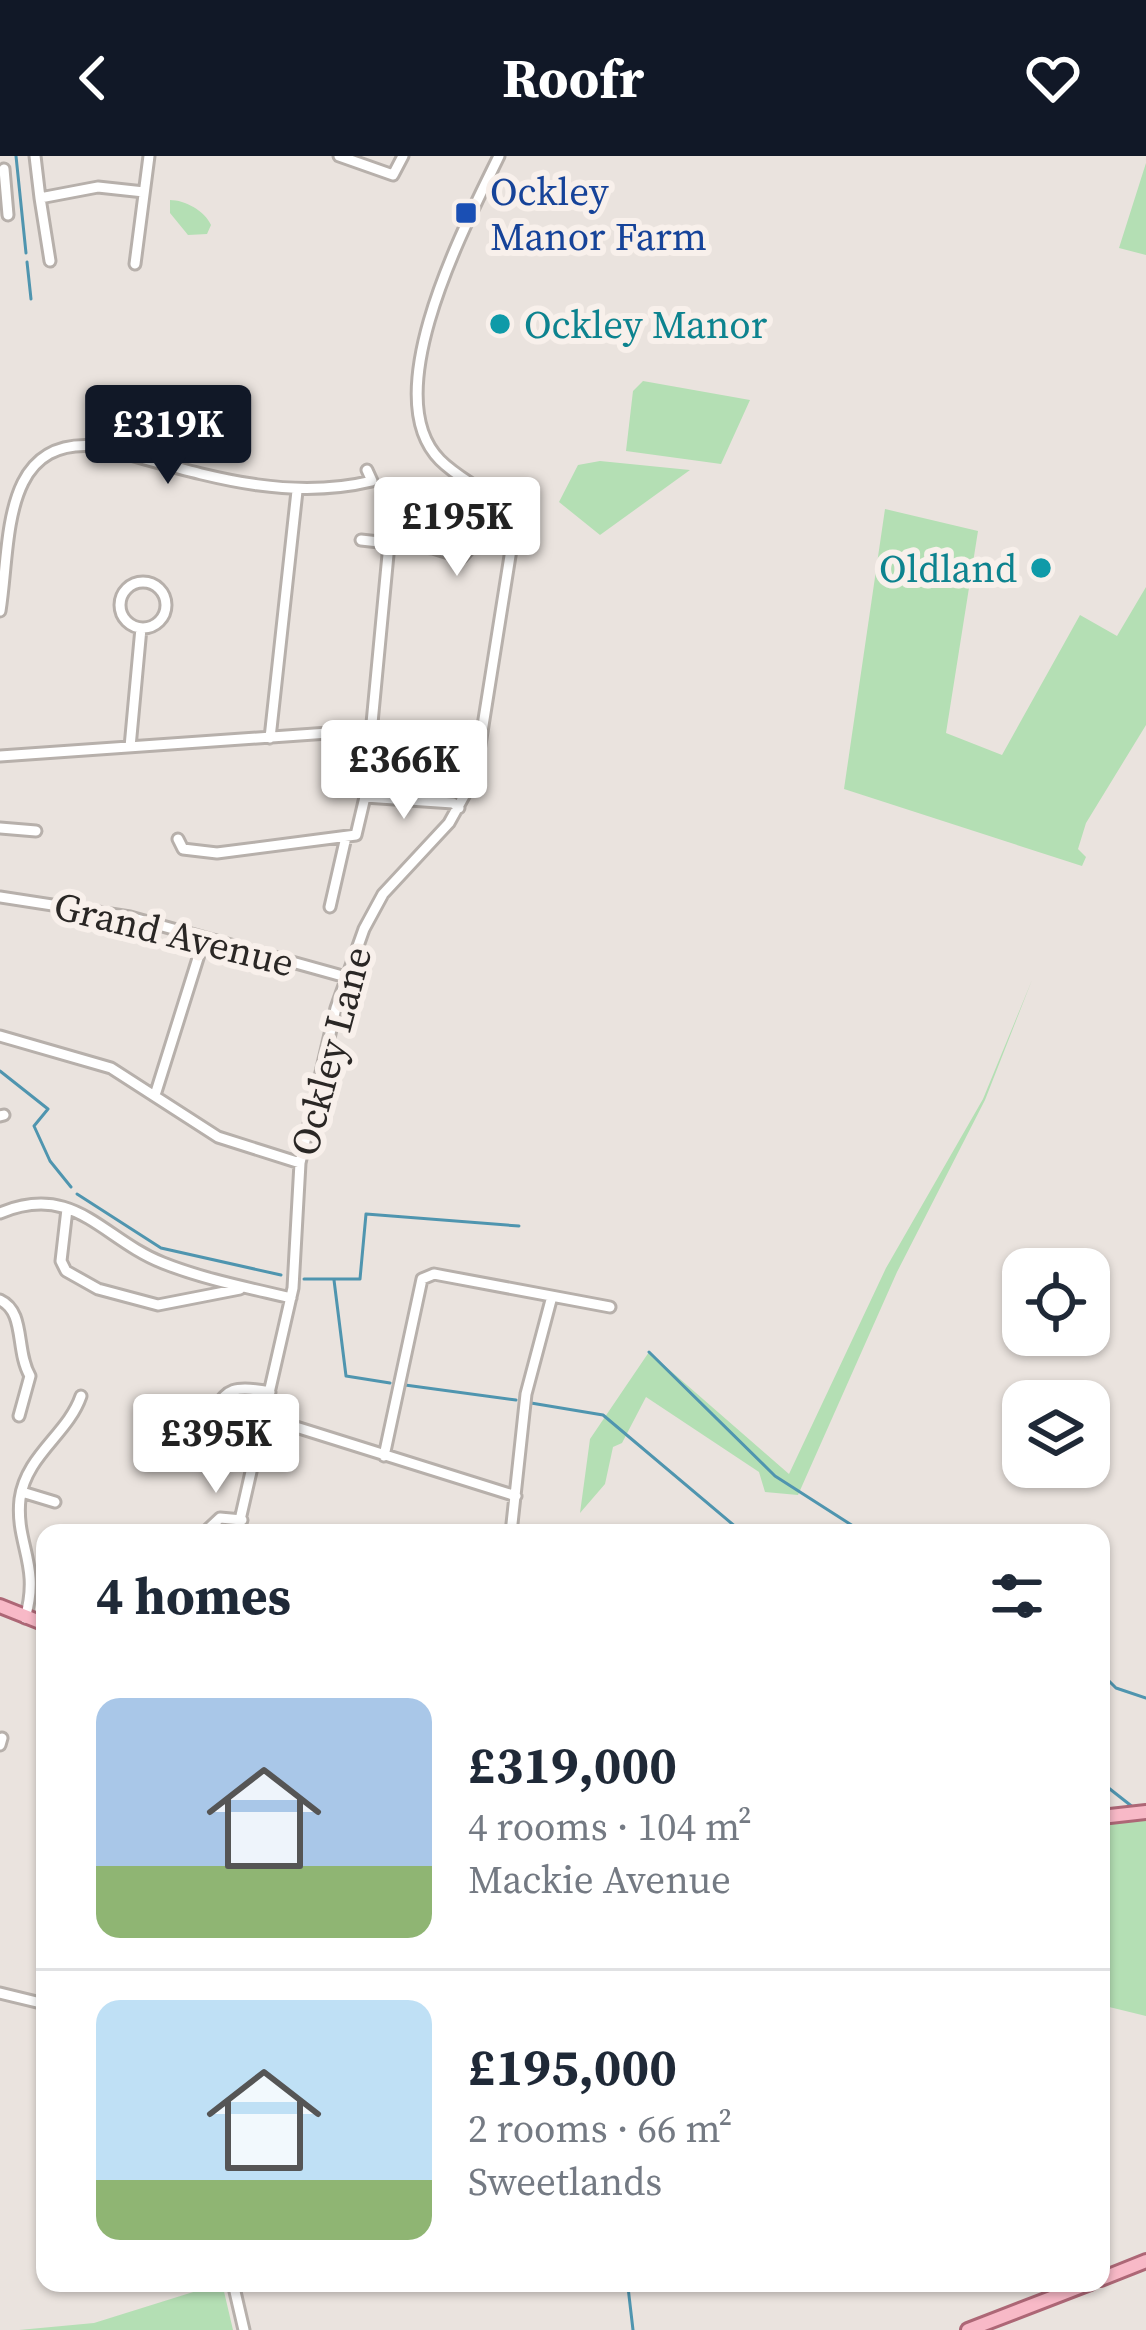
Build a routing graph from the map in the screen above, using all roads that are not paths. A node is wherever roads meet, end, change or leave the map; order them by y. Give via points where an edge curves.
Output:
1 (5, 156) edge
2 (35, 156) edge
3 (149, 156) edge
4 (339, 156) edge
5 (403, 156) edge
6 (499, 156) edge
7 (2, 168) edge
8 (144, 192) junction
9 (40, 198) junction
10 (8, 215) dead end
11 (50, 261) dead end
12 (135, 264) dead end
13 (297, 491) junction
14 (365, 496) dead end
15 (471, 521) dead end
16 (361, 540) dead end
17 (389, 544) junction
18 (433, 548) junction
19 (470, 548) dead end
20 (0, 611) edge
21 (141, 628) junction
22 (371, 730) junction
23 (270, 737) junction
24 (130, 747) junction
25 (0, 756) edge
26 (365, 797) junction
27 (459, 808) junction
28 (0, 828) edge
29 (36, 831) dead end
30 (346, 837) junction
31 (178, 839) dead end
32 (0, 897) edge
33 (330, 907) dead end
34 (204, 939) junction
35 (346, 977) junction
36 (0, 1036) edge
37 (156, 1092) junction
38 (300, 1163) junction
39 (67, 1209) junction
40 (0, 1214) edge
41 (245, 1288) junction
42 (291, 1298) junction
43 (0, 1300) edge
44 (551, 1300) junction
45 (610, 1307) dead end
46 (270, 1392) junction
47 (81, 1396) dead end
48 (19, 1416) dead end
49 (264, 1417) junction
50 (159, 1427) dead end
51 (384, 1456) junction
52 (22, 1492) junction
53 (516, 1496) junction
54 (56, 1502) dead end
55 (242, 1520) junction
56 (214, 1524) edge
57 (240, 1524) edge
58 (512, 1524) edge
59 (0, 1606) edge
60 (25, 1618) junction
61 (36, 1621) edge
62 (1143, 1812) edge
63 (1110, 1815) edge
64 (0, 1993) edge
65 (36, 2003) edge
66 (1146, 2261) edge
67 (1110, 2275) edge
68 (235, 2292) edge
69 (1067, 2292) edge
70 (244, 2330) edge
71 (968, 2330) edge

1 - 7 street
2 - 9 street
3 - 8 street
4 - 5 street via 393,175
6 - 27 street, Ockley Lane via 419,353 418,416 429,447 505,509 513,537 475,776
7 - 10 street
8 - 9 street via 98,187
8 - 12 street
9 - 11 street
13 - 14 street via 369,476
13 - 20 street via 96,446 50,451 27,468 16,493
13 - 23 street
15 - 18 street via 441,525
16 - 17 street
17 - 18 street
17 - 22 street
18 - 19 street via 462,557
21 - 21 street via 120,607 124,592 145,581 159,587 166,607 155,625
21 - 24 street
22 - 23 street
22 - 26 street
23 - 24 street
24 - 25 street
26 - 27 street
26 - 30 street via 361,827
27 - 35 street, Ockley Lane via 383,894
28 - 29 street
30 - 31 street via 218,853 183,849
30 - 33 street
32 - 34 street, Grand Avenue via 88,908
34 - 35 street, Grand Avenue
34 - 37 street
35 - 38 street, Ockley Lane
36 - 37 street via 94,1061
37 - 38 street via 218,1137
38 - 42 street, Ockley Lane
39 - 40 street via 33,1204
39 - 41 street via 100,1220 163,1263
39 - 41 street via 61,1262 98,1288 158,1305
41 - 42 street
42 - 46 street, Ockley Lane
43 - 48 street via 12,1308 29,1376
44 - 45 street
44 - 51 street via 434,1274 422,1279
44 - 53 street via 526,1394
46 - 49 street, Ockley Lane
46 - 50 street via 232,1389 198,1428
47 - 52 street
49 - 51 street
49 - 55 street, Ockley Lane
51 - 53 street
52 - 54 street
52 - 60 street via 34,1587
53 - 58 street
55 - 56 street
55 - 57 street, Ockley Lane
59 - 60 main road
60 - 61 main road
62 - 63 main road
64 - 65 street
66 - 67 main road
68 - 70 street
69 - 71 main road

